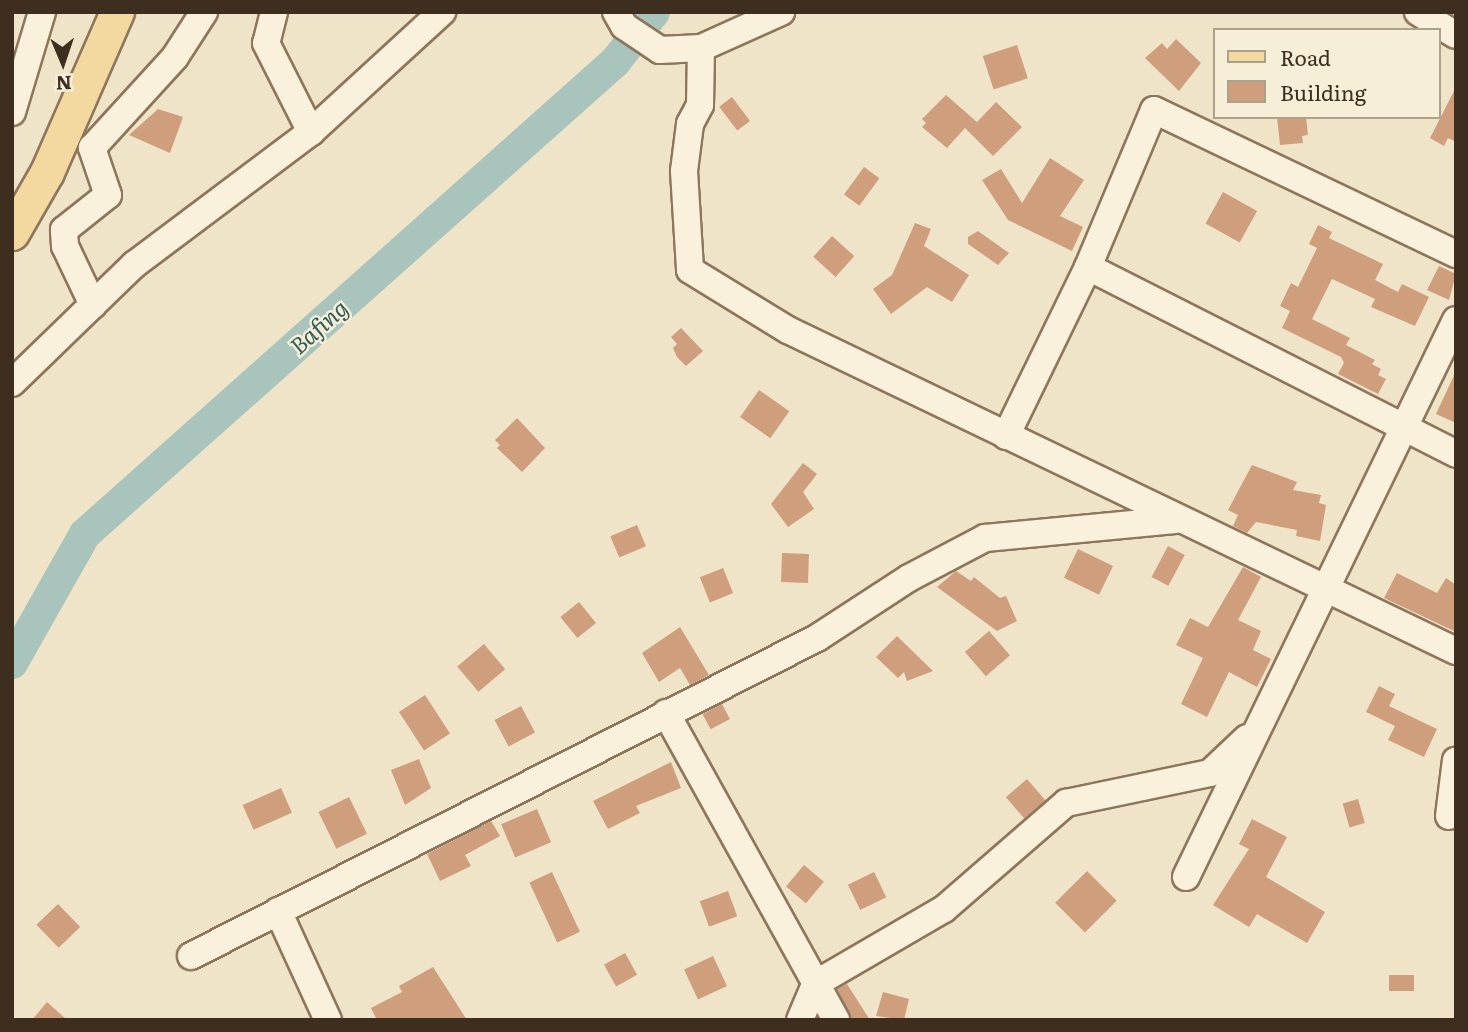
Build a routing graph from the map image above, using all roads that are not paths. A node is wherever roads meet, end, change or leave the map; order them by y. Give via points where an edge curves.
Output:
1 (42, 12) edge
2 (117, 12) edge
3 (204, 12) edge
4 (274, 12) edge
5 (442, 12) edge
6 (781, 12) edge
7 (1418, 12) edge
8 (628, 26) edge
9 (1456, 35) edge
10 (701, 48) junction
11 (12, 112) edge
12 (311, 132) junction
13 (12, 233) edge
14 (1456, 254) edge
15 (1088, 267) junction
16 (93, 304) junction
17 (1456, 320) edge
18 (12, 383) edge
19 (1404, 426) junction
20 (1006, 436) junction
21 (1456, 454) edge
22 (1175, 520) junction
23 (1325, 589) junction
24 (1456, 651) edge
25 (666, 713) junction
26 (1258, 729) junction
27 (1456, 760) edge
28 (1449, 816) dead end
29 (1186, 877) dead end
30 (278, 911) junction
31 (191, 956) dead end
32 (815, 985) junction
33 (328, 1020) edge
34 (800, 1020) edge
35 (836, 1020) edge

1 - 11 street
2 - 13 main road via 47,172
3 - 16 street via 175,57 92,148 108,195 64,230 65,246
4 - 12 street via 266,43
5 - 12 street
6 - 10 street
7 - 9 street
8 - 10 street via 660,50
10 - 20 street via 700,105 690,124 684,171 690,270 788,330
12 - 16 street via 135,264
14 - 15 street via 1154,110
15 - 19 street
15 - 20 street
16 - 18 street
17 - 19 street
19 - 21 street
19 - 23 street
20 - 22 street
22 - 23 street
22 - 25 street via 985,538 909,579 817,638
23 - 24 street
23 - 26 street
25 - 30 street
25 - 32 street
26 - 29 street
26 - 32 street via 1210,773 1066,803 944,909
27 - 28 street
30 - 31 street
30 - 33 street
32 - 34 street
32 - 35 street

